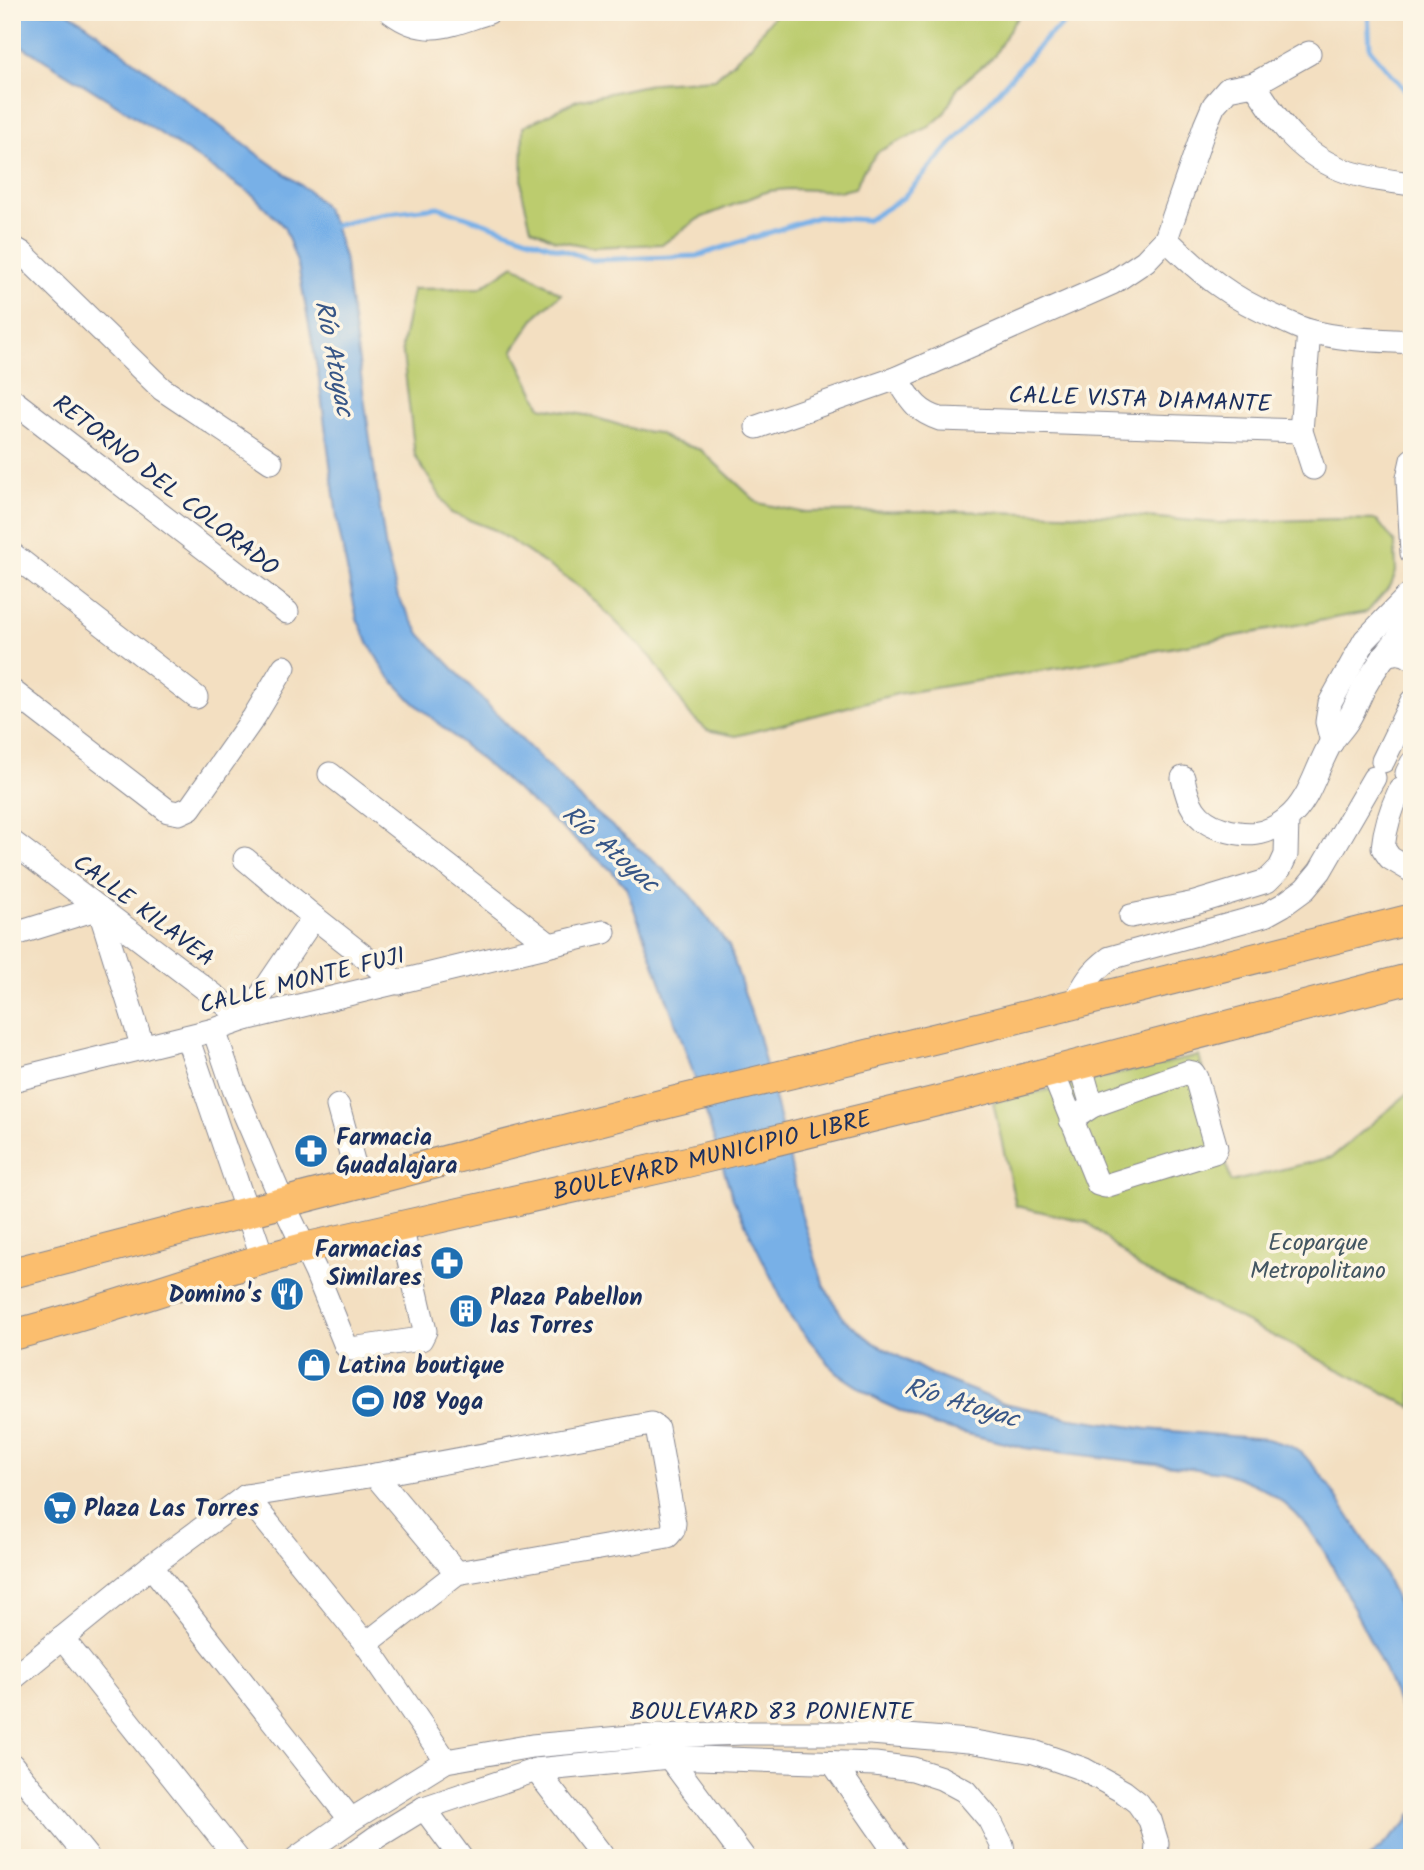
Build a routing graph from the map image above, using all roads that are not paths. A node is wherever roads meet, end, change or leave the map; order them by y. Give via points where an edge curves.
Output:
1 (391, 12) edge
2 (489, 12) edge
3 (1309, 53) dead end
4 (1254, 84) junction
5 (1412, 184) edge
6 (1166, 239) junction
7 (12, 247) edge
8 (1309, 331) junction
9 (1412, 342) edge
10 (897, 378) junction
11 (12, 401) edge
12 (757, 427) dead end
13 (1301, 431) junction
14 (1412, 460) edge
15 (271, 461) dead end
16 (1313, 468) dead end
17 (1412, 553) edge
18 (12, 554) edge
19 (1411, 598) edge
20 (287, 612) dead end
21 (1412, 621) edge
22 (1384, 656) junction
23 (1412, 658) edge
24 (284, 667) dead end
25 (12, 691) edge
26 (196, 697) dead end
27 (1412, 701) edge
28 (1332, 742) junction
29 (330, 774) dead end
30 (1393, 774) edge
31 (1182, 778) dead end
32 (1287, 819) junction
33 (12, 842) edge
34 (245, 859) dead end
35 (1412, 871) edge
36 (99, 908) junction
37 (1131, 916) dead end
38 (314, 917) junction
39 (1412, 919) edge
40 (604, 932) dead end
41 (12, 935) edge
42 (550, 945) junction
43 (1412, 978) edge
44 (398, 983) junction
45 (1074, 1004) junction
46 (244, 1019) junction
47 (214, 1030) junction
48 (187, 1037) junction
49 (143, 1048) junction
50 (1066, 1068) junction
51 (12, 1080) edge
52 (338, 1105) dead end
53 (1092, 1106) junction
54 (1071, 1120) junction
55 (359, 1183) junction
56 (283, 1203) junction
57 (247, 1212) junction
58 (401, 1226) junction
59 (304, 1248) junction
60 (263, 1259) junction
61 (12, 1273) edge
62 (12, 1335) edge
63 (375, 1475) junction
64 (246, 1496) junction
65 (151, 1566) junction
66 (457, 1573) junction
67 (62, 1639) junction
68 (366, 1644) junction
69 (12, 1679) edge
70 (669, 1757) junction
71 (446, 1761) junction
72 (833, 1763) junction
73 (12, 1765) edge
74 (536, 1770) junction
75 (424, 1808) junction
76 (351, 1820) junction
77 (88, 1858) edge
78 (237, 1858) edge
79 (297, 1858) edge
80 (347, 1858) edge
81 (461, 1858) edge
82 (604, 1858) edge
83 (744, 1858) edge
84 (899, 1858) edge
85 (1004, 1858) edge
86 (1156, 1858) edge

1 - 2 street via 418,27 440,27
3 - 4 street
4 - 5 street via 1292,136 1321,159 1365,178
4 - 6 street via 1228,89 1214,105
6 - 8 street via 1229,294
6 - 10 street via 1145,261 1112,283
7 - 15 street via 162,389
8 - 9 street
8 - 13 street, CALLE VISTA DIAMANTE
10 - 12 street
10 - 13 street, CALLE VISTA DIAMANTE via 915,406 940,419
11 - 20 street, RETORNO DEL COLORADO
13 - 16 street
14 - 17 street via 1408,478
18 - 26 street
19 - 28 street via 1365,640 1330,703 1326,722
21 - 22 street
22 - 23 street via 1401,653
22 - 28 street
24 - 25 street via 190,808 179,813 168,811
27 - 30 street
28 - 32 street via 1301,807
29 - 42 street
30 - 35 street via 1383,848
30 - 45 street via 1305,889 1283,905 1265,915 1110,958 1095,969
31 - 32 street via 1196,814 1210,825 1249,835 1271,830
32 - 37 street via 1286,855 1267,881
33 - 36 street, CALLE KILAVEA
34 - 38 street
36 - 41 street
36 - 46 street, CALLE KILAVEA
36 - 49 street
38 - 44 street
38 - 46 street
39 - 45 main road
40 - 42 street, CALLE MONTE FUJI
42 - 44 street, CALLE MONTE FUJI
43 - 50 main road, BOULEVARD MUNICIPIO LIBRE
44 - 46 street, CALLE MONTE FUJI
45 - 55 main road
46 - 47 street, CALLE MONTE FUJI
47 - 48 street, CALLE MONTE FUJI
47 - 56 street
48 - 49 street, CALLE MONTE FUJI
48 - 57 street
49 - 51 street, CALLE MONTE FUJI
50 - 53 street
50 - 54 street
50 - 58 main road, BOULEVARD MUNICIPIO LIBRE via 687,1162
52 - 55 street
53 - 54 street
53 - 54 street via 1193,1073 1216,1151 1101,1186
55 - 56 main road
56 - 57 main road
56 - 59 street
57 - 60 street
57 - 61 main road
58 - 59 main road, BOULEVARD MUNICIPIO LIBRE
58 - 59 street via 425,1331 421,1339 348,1348
59 - 60 main road, BOULEVARD MUNICIPIO LIBRE
60 - 62 main road, BOULEVARD MUNICIPIO LIBRE
63 - 64 street
63 - 66 street
63 - 66 street via 651,1424 657,1428 674,1523 668,1536
64 - 65 street
64 - 68 street
65 - 67 street
65 - 76 street
66 - 68 street
67 - 69 street
67 - 78 street
68 - 71 street
70 - 72 street, BOULEVARD 83 PONIENTE
70 - 74 street, BOULEVARD 83 PONIENTE
70 - 83 street
71 - 76 street, BOULEVARD 83 PONIENTE
71 - 86 street, BOULEVARD 83 PONIENTE via 533,1746 631,1737 871,1733 968,1741 1034,1752 1083,1769 1124,1792 1150,1820
72 - 84 street
72 - 85 street, BOULEVARD 83 PONIENTE via 913,1769 965,1791 989,1819
73 - 77 street
74 - 75 street, BOULEVARD 83 PONIENTE
74 - 82 street
75 - 80 street, BOULEVARD 83 PONIENTE
75 - 81 street
76 - 79 street, BOULEVARD 83 PONIENTE

